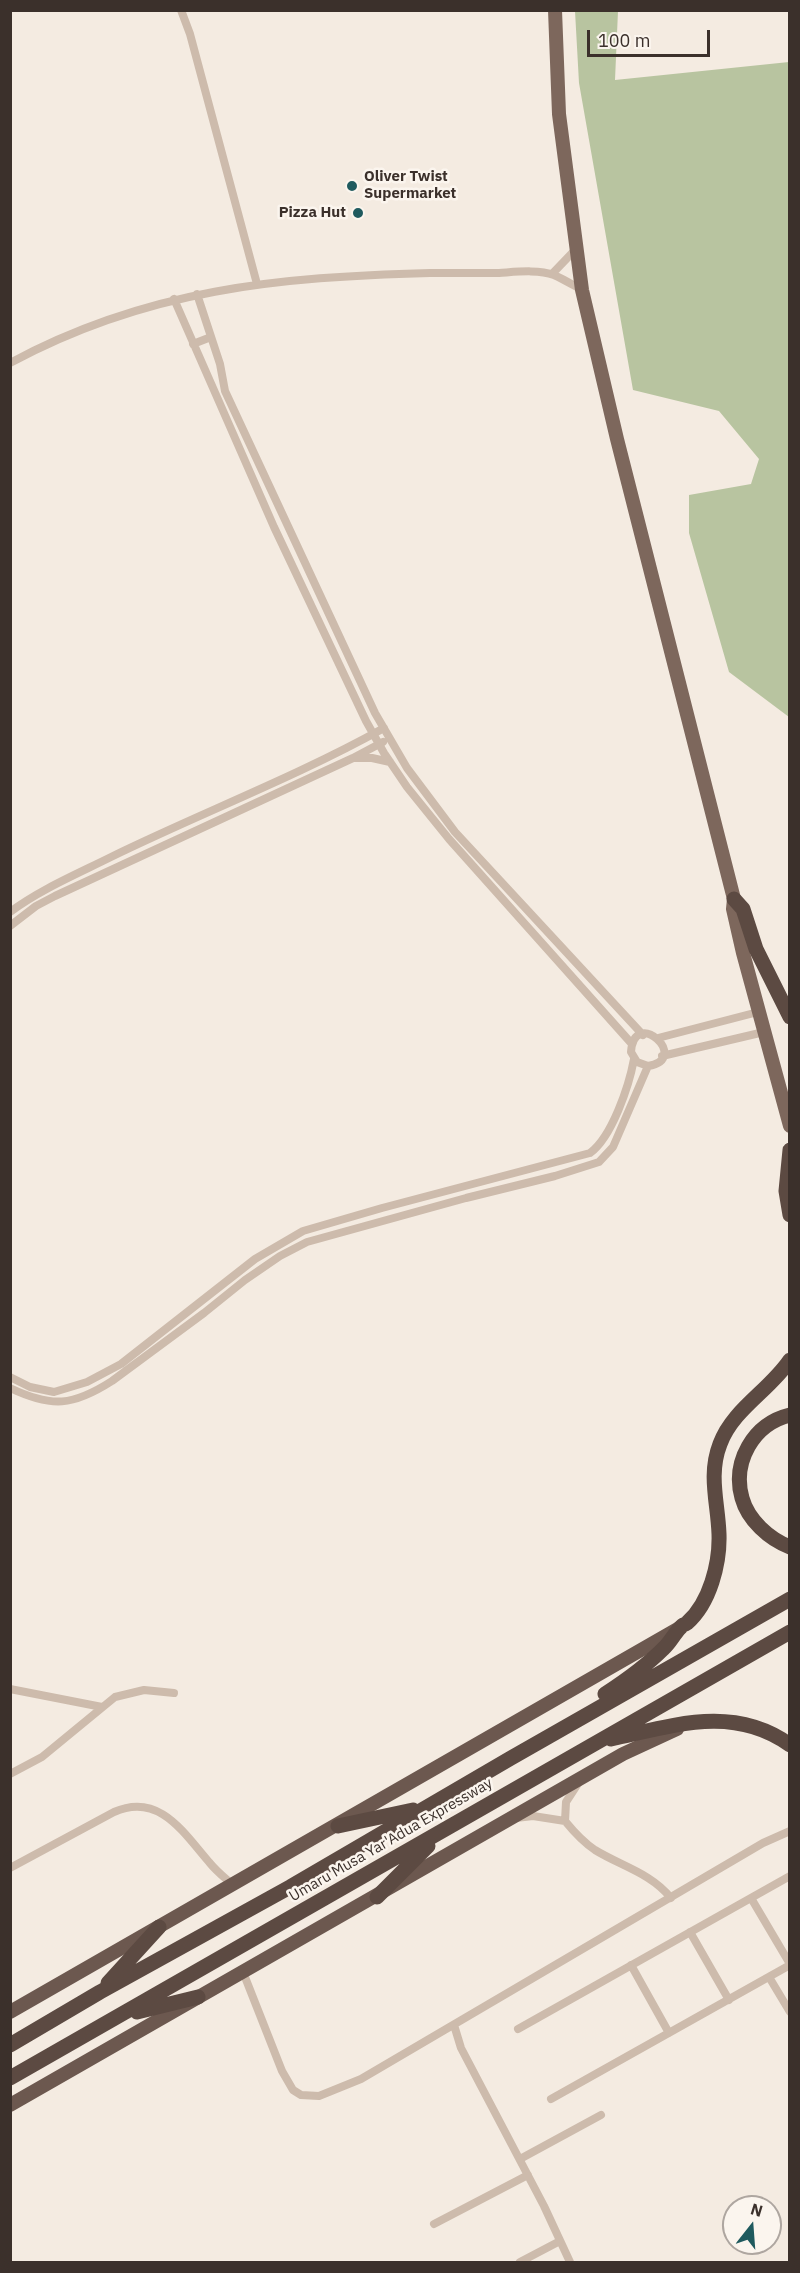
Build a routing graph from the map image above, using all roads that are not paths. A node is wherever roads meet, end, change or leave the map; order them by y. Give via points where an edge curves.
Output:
1 (181, 10) edge
2 (555, 10) edge
3 (575, 250) junction
4 (552, 274) junction
5 (257, 284) junction
6 (582, 290) junction
7 (197, 294) junction
8 (174, 299) junction
9 (211, 337) junction
10 (193, 344) junction
11 (10, 363) edge
12 (220, 364) junction
13 (205, 371) junction
14 (366, 721) junction
15 (384, 728) junction
16 (373, 734) junction
17 (390, 738) junction
18 (356, 744) junction
19 (379, 745) junction
20 (353, 758) junction
21 (390, 762) junction
22 (734, 899) junction
23 (10, 912) edge
24 (10, 926) edge
25 (570, 957) junction
26 (562, 965) junction
27 (758, 1012) junction
28 (789, 1017) edge
29 (764, 1032) junction
30 (644, 1035) junction
31 (658, 1038) junction
32 (632, 1044) junction
33 (662, 1056) junction
34 (634, 1059) junction
35 (648, 1066) junction
36 (789, 1126) edge
37 (789, 1150) edge
38 (552, 1164) junction
39 (555, 1176) junction
40 (464, 1186) junction
41 (465, 1198) junction
42 (382, 1208) junction
43 (789, 1215) edge
44 (385, 1219) junction
45 (789, 1360) edge
46 (10, 1377) edge
47 (74, 1387) junction
48 (10, 1388) edge
49 (78, 1398) junction
50 (789, 1416) edge
51 (789, 1547) edge
52 (789, 1599) edge
53 (681, 1627) junction
54 (789, 1632) edge
55 (10, 1689) edge
56 (174, 1693) dead end
57 (102, 1707) junction
58 (577, 1720) junction
59 (713, 1720) junction
60 (596, 1742) junction
61 (789, 1745) edge
62 (10, 1774) edge
63 (582, 1778) junction
64 (424, 1807) junction
65 (513, 1818) junction
66 (565, 1821) junction
67 (338, 1826) junction
68 (444, 1829) junction
69 (789, 1831) edge
70 (10, 1868) edge
71 (789, 1876) edge
72 (233, 1885) junction
73 (376, 1896) junction
74 (670, 1898) junction
75 (751, 1898) junction
76 (159, 1927) junction
77 (690, 1932) junction
78 (789, 1964) edge
79 (631, 1965) junction
80 (243, 1972) junction
81 (769, 1977) junction
82 (100, 1992) junction
83 (198, 1997) junction
84 (729, 2000) junction
85 (10, 2012) edge
86 (789, 2012) edge
87 (120, 2016) junction
88 (454, 2025) junction
89 (518, 2029) dead end
90 (669, 2033) junction
91 (10, 2045) edge
92 (10, 2078) edge
93 (551, 2099) dead end
94 (10, 2104) edge
95 (602, 2115) dead end
96 (520, 2159) junction
97 (528, 2175) junction
98 (434, 2224) dead end
99 (560, 2241) junction
100 (519, 2262) edge
101 (570, 2262) edge

1 - 5 street
2 - 3 main road via 559,114
3 - 4 street
3 - 6 main road
4 - 5 street via 394,274
4 - 6 street
5 - 7 street
6 - 22 main road
7 - 8 street
7 - 9 street
8 - 10 street
8 - 11 street via 69,333
9 - 10 street
9 - 12 street
10 - 13 street
12 - 13 street
12 - 15 street via 225,391
13 - 14 street
14 - 16 street
14 - 18 street via 364,734
15 - 16 street
15 - 17 street
16 - 18 street
16 - 19 street
17 - 19 street
17 - 25 street via 407,768 456,832
18 - 23 street via 124,850 36,894
19 - 20 street
19 - 21 street
20 - 21 street
20 - 24 street via 55,896
21 - 26 street via 449,838
22 - 27 main road via 733,909
22 - 28 highway via 743,909 756,949
25 - 26 street
25 - 30 street
26 - 32 street
27 - 29 main road
27 - 31 street
29 - 33 street
29 - 36 main road
30 - 31 street
30 - 32 street
31 - 33 street
32 - 34 street
33 - 35 street
34 - 35 street
34 - 38 street via 602,1142 590,1154
35 - 39 street via 609,1153 592,1166
37 - 43 highway
38 - 39 street
38 - 40 street
39 - 41 street
40 - 41 street
40 - 42 street
41 - 44 street
42 - 44 street
42 - 47 street via 313,1228 273,1247 120,1364
44 - 49 street via 294,1248 245,1280 112,1381
45 - 53 highway via 735,1417 720,1442 713,1468 719,1533 717,1563 711,1586 696,1612
46 - 47 street via 45,1391
47 - 49 street
48 - 49 street via 53,1403
50 - 51 highway via 758,1432 743,1457 740,1480 742,1500 757,1524
52 - 58 highway, Umaru Musa Yar'Adua Expressway
53 - 58 highway via 662,1651 592,1703
53 - 67 highway
54 - 60 highway, Umaru Musa Yar'Adua Expressway
55 - 57 street
56 - 57 street via 130,1692 115,1696
57 - 62 street via 42,1757
58 - 64 highway, Umaru Musa Yar'Adua Expressway
59 - 60 highway via 678,1723
59 - 61 highway via 752,1727
59 - 63 highway via 673,1730
60 - 68 highway, Umaru Musa Yar'Adua Expressway
63 - 65 highway
63 - 66 street via 566,1802
64 - 67 highway
64 - 82 highway, Umaru Musa Yar'Adua Expressway via 290,1887
65 - 66 street via 533,1816
65 - 73 highway
66 - 74 street via 579,1838 656,1882
67 - 72 highway
68 - 73 highway
68 - 87 highway, Umaru Musa Yar'Adua Expressway
69 - 74 street
70 - 72 street via 114,1812 140,1806 163,1814
71 - 75 street
72 - 76 highway
73 - 80 highway
74 - 88 street
75 - 77 street
75 - 78 street
76 - 82 highway
76 - 85 highway
77 - 79 street
77 - 84 street
78 - 81 street
79 - 89 street
79 - 90 street
80 - 83 highway
80 - 88 street via 282,2071 293,2090 301,2095 319,2096 361,2079
81 - 84 street
81 - 86 street
82 - 91 highway, Umaru Musa Yar'Adua Expressway
83 - 87 highway
83 - 94 highway
84 - 90 street
87 - 92 highway, Umaru Musa Yar'Adua Expressway
88 - 96 street via 461,2048
90 - 93 street
95 - 96 street
96 - 97 street
97 - 98 street
97 - 99 street
99 - 100 street
99 - 101 street

